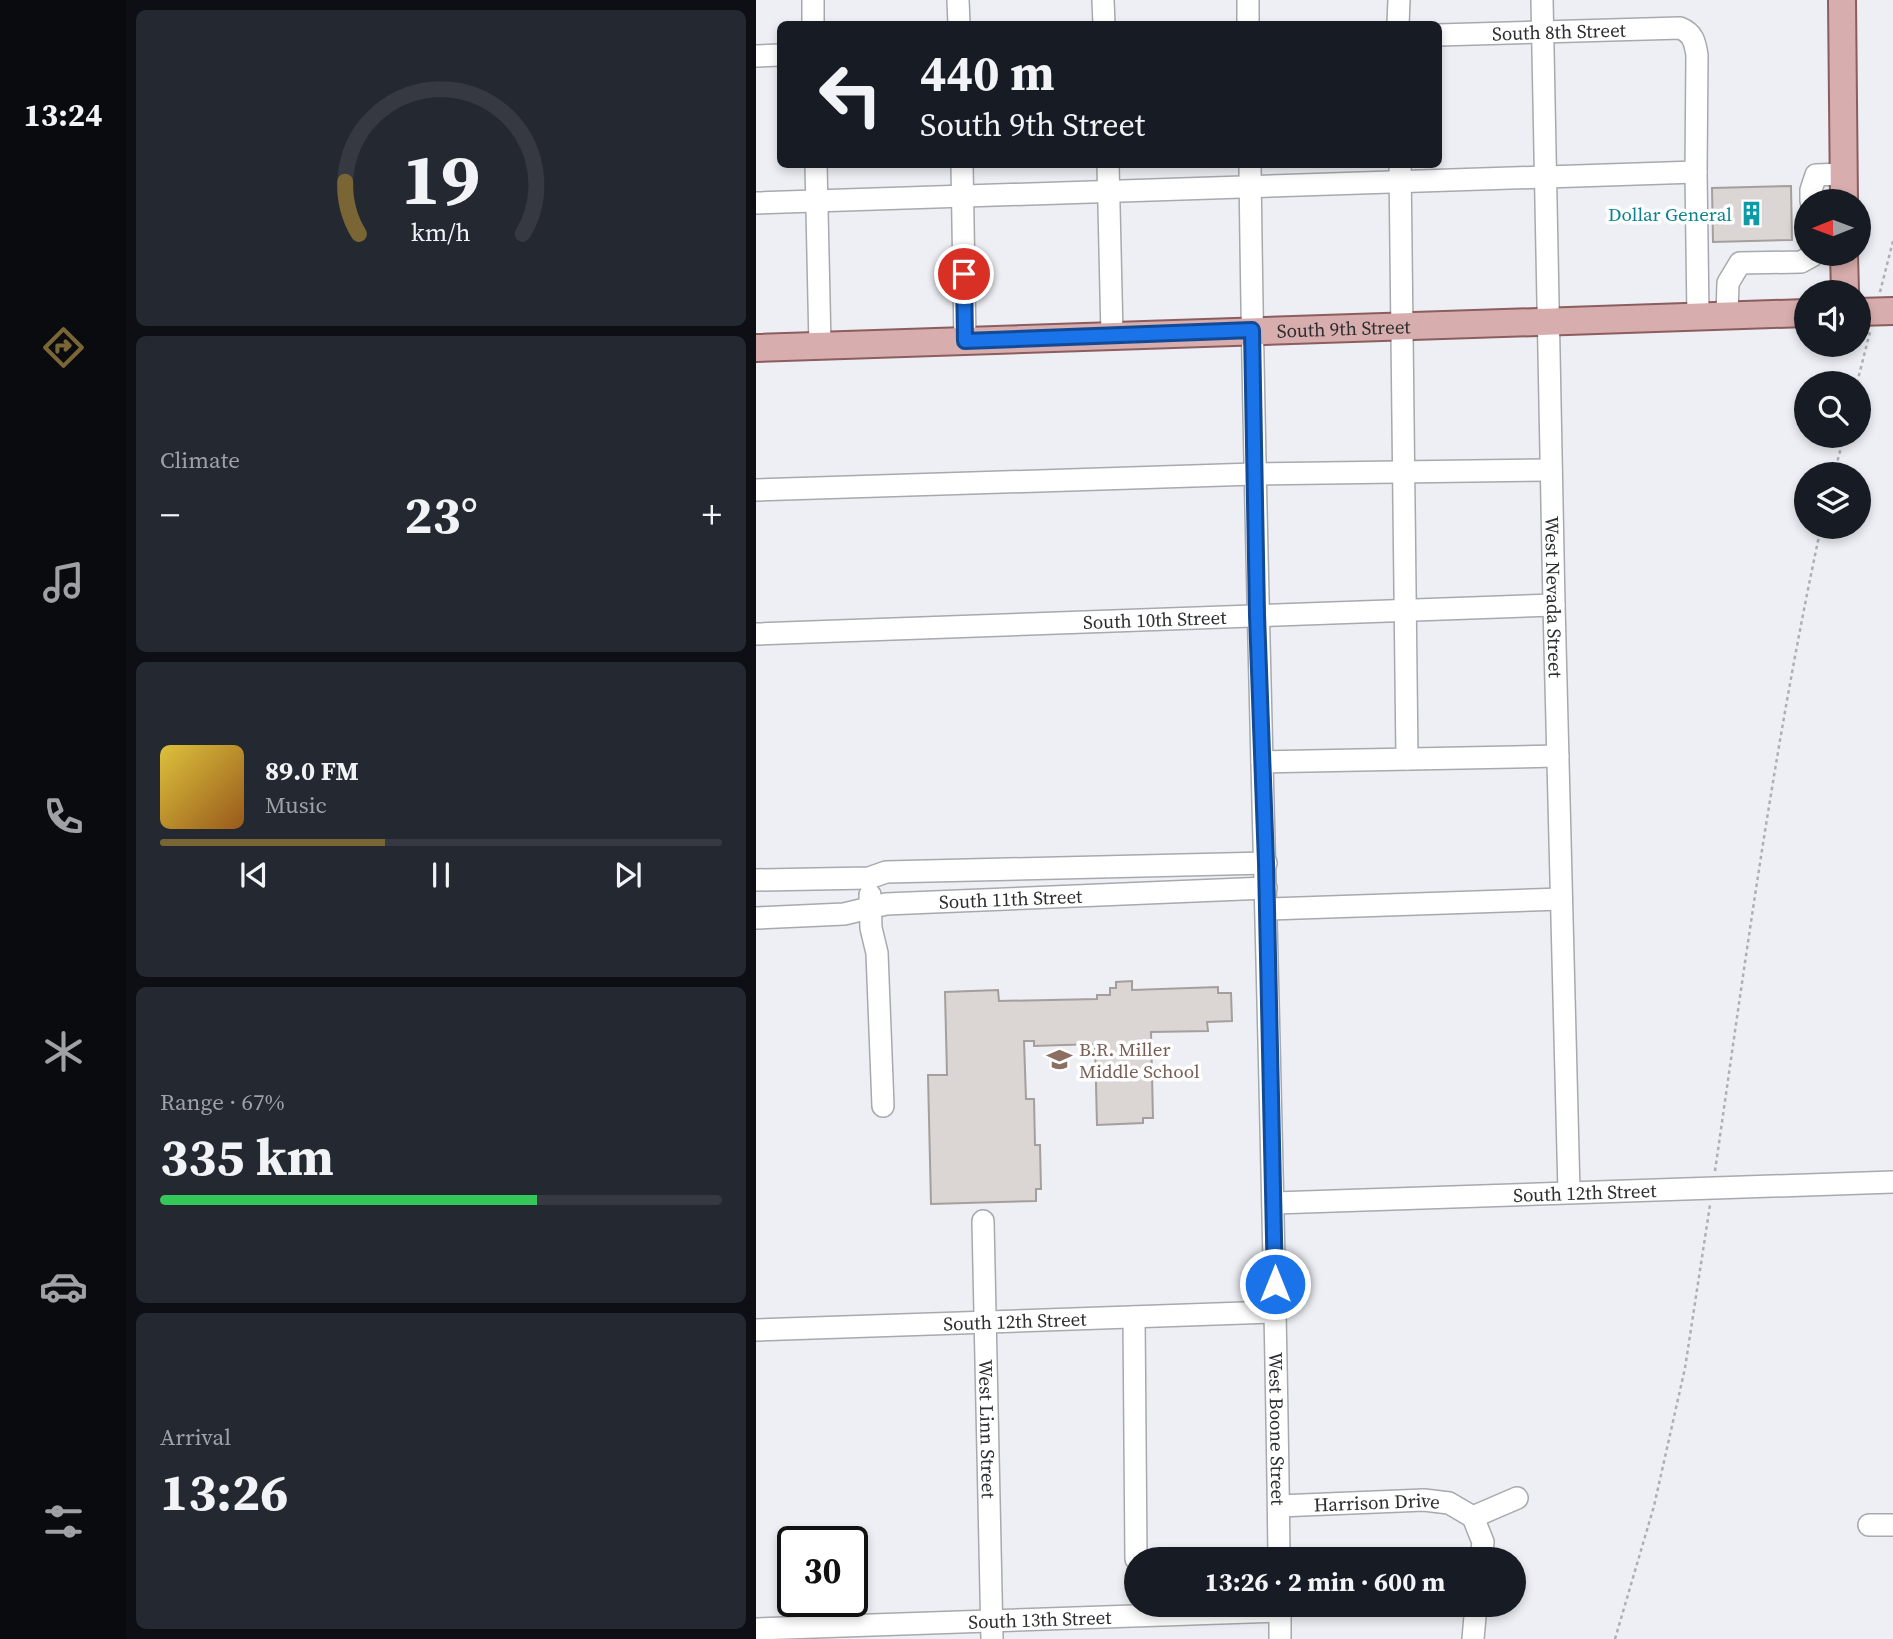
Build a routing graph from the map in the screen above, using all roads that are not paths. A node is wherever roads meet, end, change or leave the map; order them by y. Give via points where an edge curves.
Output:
1 (813, 0) edge
2 (958, 0) edge
3 (1103, 0) edge
4 (1248, 0) edge
5 (1399, 0) edge
6 (1542, 0) edge
7 (1842, 0) edge
8 (813, 21) edge
9 (959, 21) edge
10 (1104, 21) edge
11 (1248, 21) edge
12 (1398, 21) edge
13 (1543, 32) junction
14 (1442, 35) edge
15 (777, 55) edge
16 (756, 56) edge
17 (816, 168) edge
18 (962, 168) edge
19 (1108, 168) edge
20 (1250, 168) edge
21 (1696, 172) junction
22 (1400, 173) edge
23 (1844, 174) junction
24 (1546, 177) junction
25 (1250, 187) junction
26 (1811, 189) edge
27 (1844, 189) edge
28 (1108, 191) junction
29 (962, 196) junction
30 (817, 201) junction
31 (756, 203) edge
32 (1794, 262) edge
33 (1893, 311) edge
34 (1871, 312) edge
35 (1794, 313) edge
36 (1727, 315) junction
37 (1698, 316) junction
38 (1548, 320) junction
39 (1403, 325) junction
40 (1252, 330) junction
41 (1112, 335) junction
42 (965, 341) junction
43 (820, 346) junction
44 (756, 348) edge
45 (1551, 470) junction
46 (1404, 472) junction
47 (1254, 474) junction
48 (756, 490) edge
49 (1554, 605) junction
50 (1406, 610) junction
51 (1257, 615) junction
52 (756, 634) edge
53 (1558, 756) junction
54 (1407, 759) junction
55 (1262, 761) junction
56 (1266, 863) junction
57 (869, 878) junction
58 (756, 880) edge
59 (1267, 899) junction
60 (1561, 899) junction
61 (871, 908) junction
62 (756, 918) edge
63 (883, 1106) dead end
64 (1893, 1182) edge
65 (1569, 1192) junction
66 (1275, 1203) junction
67 (984, 1221) dead end
68 (1275, 1311) junction
69 (1134, 1317) junction
70 (986, 1322) junction
71 (756, 1331) edge
72 (1517, 1498) dead end
73 (1279, 1506) junction
74 (1473, 1517) junction
75 (1869, 1525) dead end
76 (1893, 1525) edge
77 (1136, 1547) edge
78 (1279, 1547) edge
79 (1482, 1547) edge
80 (1124, 1612) edge
81 (1280, 1617) edge
82 (1475, 1617) edge
83 (756, 1629) edge
84 (992, 1630) edge
85 (848, 1632) edge
86 (1280, 1639) edge
87 (1473, 1639) edge

1 - 8 street
2 - 9 street
3 - 10 street
4 - 11 street
5 - 12 street
6 - 13 street, West Nevada Street
7 - 23 main road
13 - 14 street, South 8th Street
13 - 21 street, South 8th Street via 1680,28 1688,32 1697,55
13 - 24 street, West Nevada Street
15 - 16 street
17 - 30 street
18 - 29 street
19 - 28 street
20 - 25 street, West Boone Street
21 - 24 street
21 - 37 street
22 - 24 street
22 - 25 street
22 - 39 street
23 - 26 street via 1816,175
23 - 27 main road
24 - 38 street, West Nevada Street
25 - 28 street
25 - 40 street, West Boone Street
28 - 29 street
28 - 41 street
29 - 30 street
29 - 42 street
30 - 31 street
30 - 43 street
32 - 36 street via 1740,263 1728,283
33 - 34 main road
35 - 36 main road, South 9th Street
36 - 37 main road, South 9th Street
37 - 38 main road, South 9th Street
38 - 39 main road, South 9th Street
38 - 45 street, West Nevada Street
39 - 40 main road, South 9th Street
39 - 46 street
40 - 41 main road, South 9th Street
40 - 47 street, West Boone Street
41 - 42 main road, South 9th Street
42 - 43 main road, South 9th Street
43 - 44 main road, South 9th Street
45 - 46 street
45 - 49 street, West Nevada Street
46 - 47 street
46 - 50 street
47 - 48 street
47 - 51 street, West Boone Street
49 - 50 street, South 10th Street
49 - 53 street, West Nevada Street
50 - 51 street, South 10th Street
50 - 54 street
51 - 52 street, South 10th Street
51 - 55 street, West Boone Street
53 - 54 street
53 - 60 street, West Nevada Street
54 - 55 street
55 - 56 street, West Boone Street
56 - 57 street, South 11th Street via 886,872
56 - 59 street, West Boone Street
57 - 58 street, South 11th Street
57 - 61 street
59 - 60 street, South 11th Street
59 - 61 street, South 11th Street via 886,904
59 - 66 street, West Boone Street
60 - 65 street, West Nevada Street
61 - 62 street, South 11th Street via 844,914
61 - 63 street
64 - 65 street, South 12th Street
65 - 66 street, South 12th Street
66 - 68 street, West Boone Street
67 - 70 street, West Linn Street
68 - 69 street, South 12th Street
68 - 73 street, West Boone Street
69 - 70 street, South 12th Street
69 - 77 street
70 - 71 street, South 12th Street
70 - 84 street, West Linn Street
72 - 74 street
73 - 74 street, Harrison Drive via 1424,1500 1449,1503
73 - 78 street, West Boone Street
74 - 79 street
75 - 76 street
80 - 84 street, South 13th Street
81 - 86 street
82 - 87 street
83 - 85 street, South 13th Street
84 - 85 street, South 13th Street

